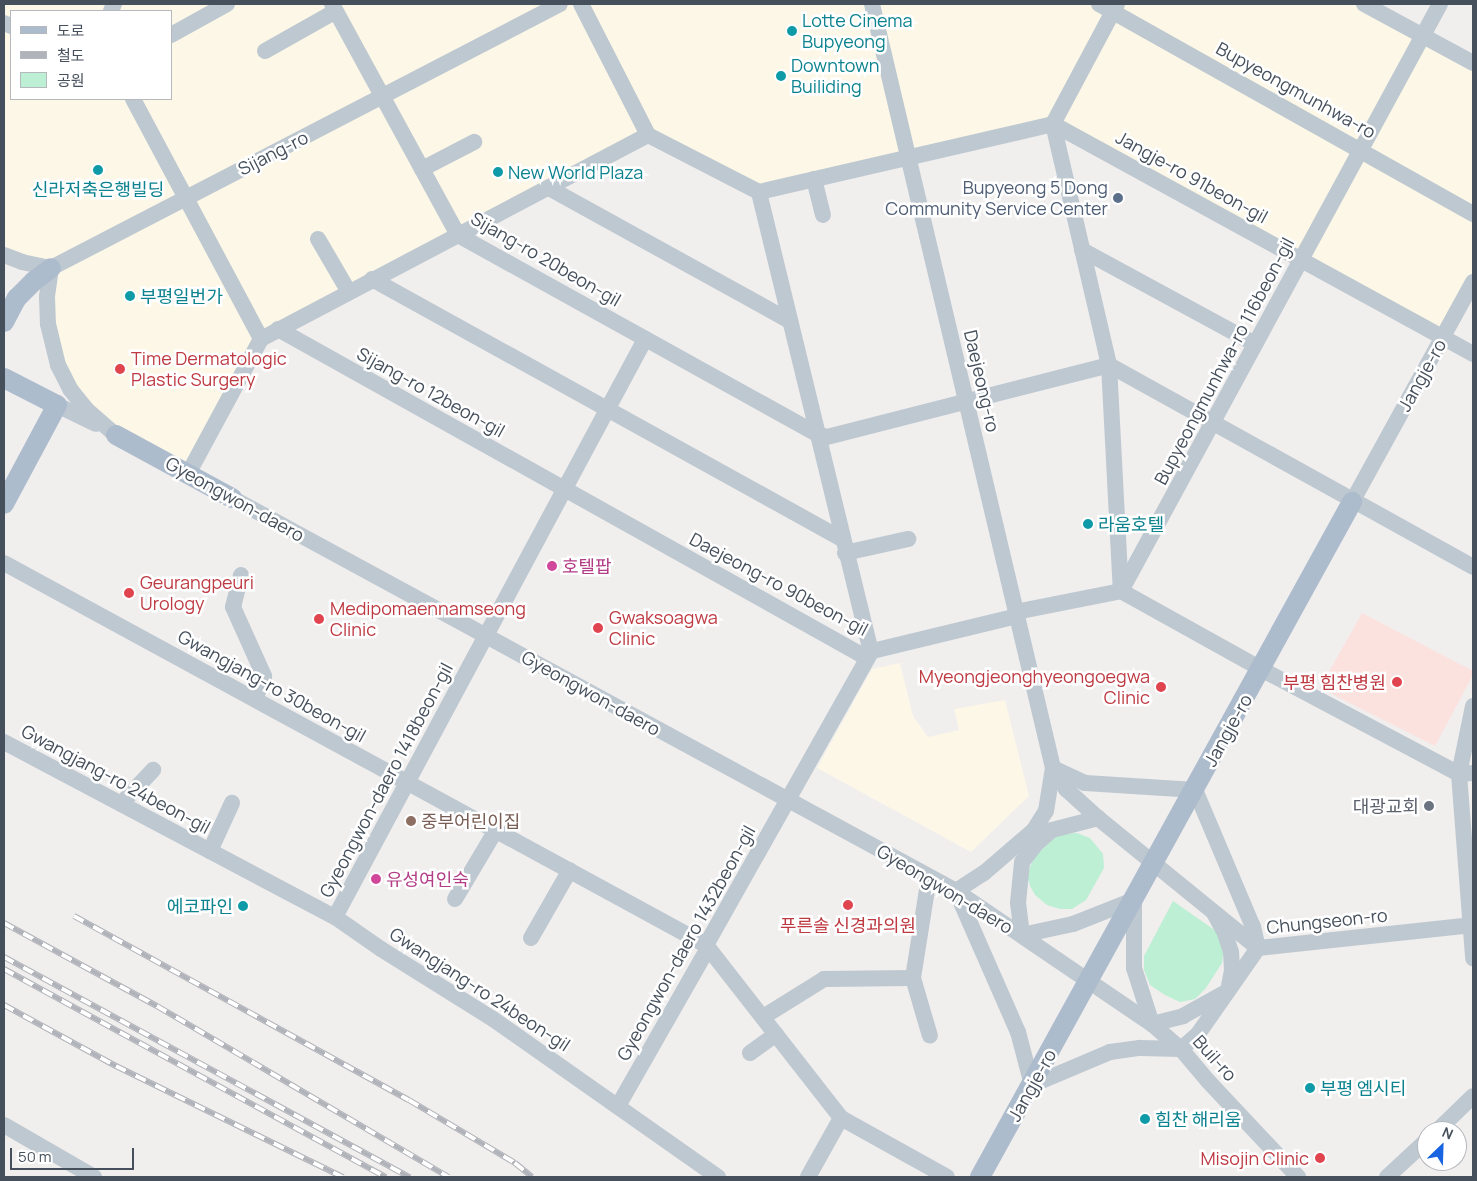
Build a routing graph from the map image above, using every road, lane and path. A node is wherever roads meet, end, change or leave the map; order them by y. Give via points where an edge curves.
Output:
1 (228, 4) edge
2 (560, 4) edge
3 (581, 4) edge
4 (872, 4) edge
5 (1364, 4) edge
6 (1440, 4) edge
7 (1110, 6) edge
8 (334, 8) edge
9 (172, 34) edge
10 (1423, 35) junction
11 (265, 51) dead end
12 (1473, 63) edge
13 (383, 96) junction
14 (135, 100) edge
15 (1053, 124) junction
16 (648, 136) junction
17 (474, 142) dead end
18 (1361, 149) junction
19 (908, 157) junction
20 (422, 168) junction
21 (814, 179) junction
22 (549, 188) junction
23 (759, 192) junction
24 (186, 198) junction
25 (1473, 214) edge
26 (823, 215) dead end
27 (458, 235) junction
28 (318, 239) dead end
29 (1082, 250) junction
30 (4, 256) edge
31 (1301, 260) junction
32 (51, 268) junction
33 (372, 280) junction
34 (1473, 282) edge
35 (349, 292) junction
36 (790, 321) junction
37 (4, 322) edge
38 (278, 329) junction
39 (1443, 337) junction
40 (261, 339) junction
41 (645, 339) junction
42 (1255, 344) junction
43 (1473, 354) edge
44 (1110, 365) junction
45 (4, 378) edge
46 (966, 400) junction
47 (57, 405) junction
48 (607, 410) junction
49 (1213, 423) junction
50 (116, 434) junction
51 (817, 434) junction
52 (188, 474) junction
53 (564, 490) junction
54 (232, 498) joint
55 (1352, 502) junction
56 (4, 504) edge
57 (908, 540) dead end
58 (844, 546) junction
59 (4, 563) edge
60 (1473, 567) edge
61 (241, 575) dead end
62 (1122, 591) junction
63 (1017, 614) junction
64 (486, 636) junction
65 (871, 652) junction
66 (1261, 669) junction
67 (255, 699) junction
68 (1473, 706) edge
69 (4, 742) edge
70 (1053, 768) junction
71 (153, 770) dead end
72 (1466, 773) edge
73 (408, 782) junction
74 (1195, 790) junction
75 (789, 800) junction
76 (232, 803) dead end
77 (121, 804) junction
78 (1098, 818) junction
79 (496, 830) junction
80 (210, 851) junction
81 (1155, 863) junction
82 (570, 870) junction
83 (929, 876) junction
84 (956, 891) junction
85 (455, 900) dead end
86 (1134, 900) junction
87 (1210, 907) junction
88 (335, 917) junction
89 (1471, 926) edge
90 (1022, 935) junction
91 (531, 938) dead end
92 (706, 944) junction
93 (1258, 948) junction
94 (1473, 958) edge
95 (913, 978) junction
96 (1090, 980) junction
97 (1228, 992) junction
98 (763, 1017) junction
99 (1152, 1024) junction
100 (776, 1034) junction
101 (930, 1036) dead end
102 (1181, 1049) junction
103 (750, 1053) dead end
104 (1032, 1085) junction
105 (1473, 1096) edge
106 (618, 1106) junction
107 (841, 1118) junction
108 (1447, 1121) edge
109 (6, 1130) edge
110 (1417, 1149) edge
111 (809, 1176) edge
112 (94, 1177) edge
113 (718, 1177) edge
114 (947, 1177) edge
115 (980, 1177) edge
116 (1298, 1177) edge
117 (1388, 1177) edge

1 - 9 street
2 - 13 street, Sijang-ro
3 - 16 street
4 - 19 street, Daejeong-ro
5 - 10 street
6 - 10 street, Bupyeongmunhwa-ro 116beon-gil
7 - 15 street
7 - 18 street, Bupyeongmunhwa-ro
8 - 11 street
8 - 13 street, Sijang-ro 20beon-gil
10 - 12 street
10 - 18 street, Bupyeongmunhwa-ro 116beon-gil
13 - 20 street, Sijang-ro 20beon-gil
13 - 24 street, Sijang-ro
14 - 24 street
15 - 19 street
15 - 29 street
15 - 31 street, Jangje-ro 91beon-gil
16 - 22 street
16 - 23 street
17 - 20 street
18 - 25 street, Bupyeongmunhwa-ro
18 - 31 street, Bupyeongmunhwa-ro 116beon-gil
19 - 21 street
19 - 46 street, Daejeong-ro
20 - 27 street, Sijang-ro 20beon-gil
21 - 23 street
21 - 26 street
22 - 27 street
22 - 36 street
23 - 36 street
24 - 32 street, Sijang-ro
24 - 40 street
27 - 33 street
27 - 41 street, Sijang-ro 20beon-gil
28 - 35 street
29 - 42 street
29 - 44 street
30 - 32 street
31 - 39 street, Jangje-ro 91beon-gil
31 - 42 street, Bupyeongmunhwa-ro 116beon-gil
32 - 37 main road, Sijang-ro via 17,298
32 - 50 street via 48,324 58,365 70,389 87,410
33 - 35 street
33 - 48 street
34 - 39 street, Jangje-ro
35 - 38 street
36 - 51 street
38 - 40 street
38 - 53 street, Sijang-ro 12beon-gil
39 - 43 street, Jangje-ro 91beon-gil
39 - 55 street, Jangje-ro
40 - 52 street
41 - 48 street, Gyeongwon-daero 1418beon-gil
41 - 51 street, Sijang-ro 20beon-gil
42 - 49 street, Bupyeongmunhwa-ro 116beon-gil
44 - 46 street
44 - 49 street
44 - 62 street
45 - 47 main road, Gyeongwon-daero
46 - 51 street via 827,437
46 - 63 street, Daejeong-ro
47 - 50 street, Gyeongwon-daero
47 - 56 main road
48 - 53 street, Gyeongwon-daero 1418beon-gil
48 - 58 street via 712,467
49 - 55 street
49 - 62 street, Bupyeongmunhwa-ro 116beon-gil
50 - 52 main road, Gyeongwon-daero
51 - 58 street
52 - 54 main road, Gyeongwon-daero
53 - 64 street, Gyeongwon-daero 1418beon-gil
53 - 65 street, Daejeong-ro 90beon-gil via 860,654
54 - 64 street, Gyeongwon-daero
55 - 60 street
55 - 66 main road, Jangje-ro
57 - 58 street
58 - 65 street
59 - 67 street, Gwangjang-ro 30beon-gil
61 - 67 street via 233,607 264,676
62 - 63 street, Daejeong-ro 90beon-gil
62 - 66 street
63 - 65 street, Daejeong-ro 90beon-gil
63 - 70 street, Daejeong-ro
64 - 73 street, Gyeongwon-daero 1418beon-gil
64 - 75 street, Gyeongwon-daero
65 - 75 street, Gyeongwon-daero 1432beon-gil
66 - 72 street
66 - 74 main road, Jangje-ro
67 - 73 street, Gwangjang-ro 30beon-gil
68 - 72 street
69 - 77 street, Gwangjang-ro 24beon-gil
70 - 74 street via 1085,783
70 - 78 street, Chungseon-ro via 1066,789
70 - 84 street via 1046,811 1034,830 984,873
71 - 77 street
72 - 89 street
73 - 79 street, Gwangjang-ro 30beon-gil
73 - 88 street, Gyeongwon-daero 1418beon-gil
74 - 81 main road, Jangje-ro
74 - 93 street via 1253,927
75 - 83 street, Gyeongwon-daero
75 - 92 street, Gyeongwon-daero 1432beon-gil
76 - 80 street, Gwangjang-ro 24beon-gil
77 - 80 street, Gwangjang-ro 24beon-gil
78 - 81 street, Chungseon-ro
78 - 90 street via 1052,830 1022,862 1018,903
79 - 82 street, Gwangjang-ro 30beon-gil
79 - 85 street
80 - 88 street, Gwangjang-ro 24beon-gil
81 - 86 main road, Jangje-ro
81 - 87 street, Chungseon-ro
82 - 91 street
82 - 92 street, Gwangjang-ro 30beon-gil
83 - 84 street, Gyeongwon-daero
83 - 95 street
84 - 90 street, Gyeongwon-daero
84 - 104 street via 1018,1032
86 - 90 street via 1073,924
86 - 96 main road, Jangje-ro
86 - 99 street via 1134,968
87 - 93 street, Chungseon-ro
87 - 97 street via 1225,933 1231,952
88 - 106 street, Gwangjang-ro 24beon-gil via 493,1019
89 - 93 street, Chungseon-ro
89 - 94 street
90 - 96 street, Gyeongwon-daero
92 - 98 street, Gwangjang-ro 30beon-gil
92 - 106 street, Gyeongwon-daero 1432beon-gil via 706,952
93 - 97 street
95 - 98 street via 824,979
95 - 101 street
96 - 99 street, Buil-ro
96 - 104 main road, Jangje-ro
97 - 99 street via 1183,1016
97 - 102 street via 1198,1034
98 - 100 street, Gwangjang-ro 30beon-gil
99 - 102 street, Buil-ro
100 - 103 street
100 - 107 street, Gwangjang-ro 30beon-gil
102 - 104 street via 1140,1048 1110,1052
102 - 116 street, Buil-ro
104 - 115 main road, Jangje-ro
105 - 108 street
106 - 113 street, Gwangjang-ro 24beon-gil via 658,1139
107 - 111 street
107 - 114 street, Gwangjang-ro 30beon-gil
109 - 112 street
110 - 117 street

